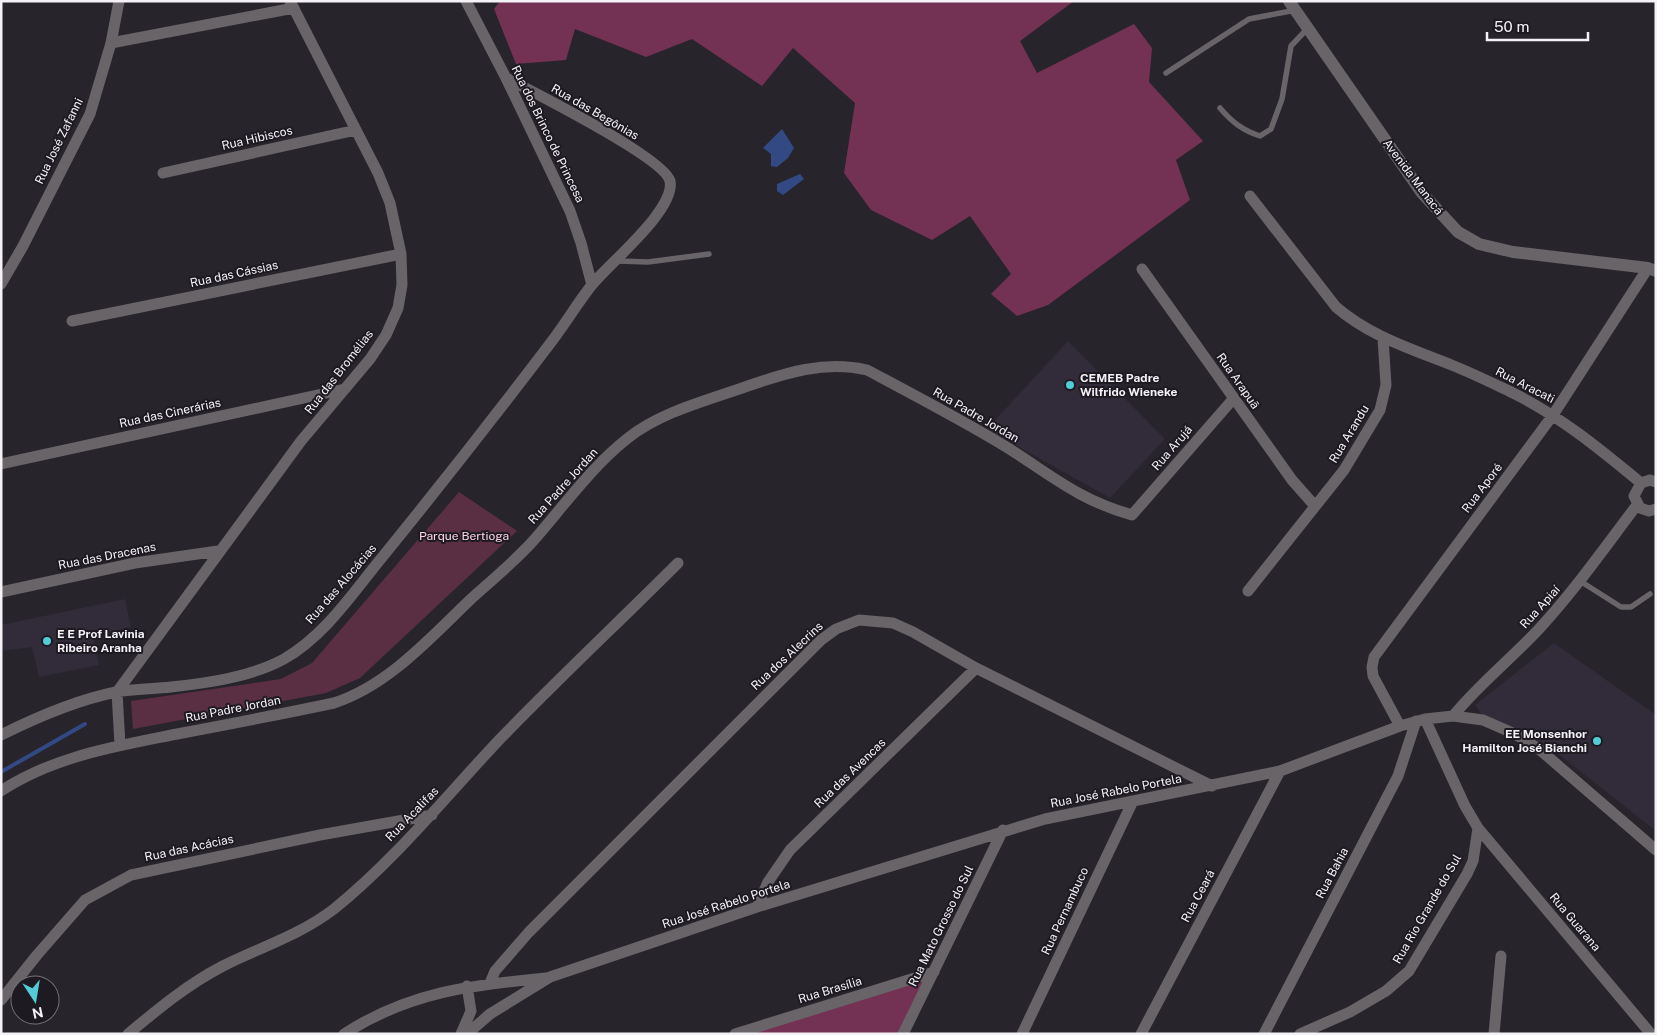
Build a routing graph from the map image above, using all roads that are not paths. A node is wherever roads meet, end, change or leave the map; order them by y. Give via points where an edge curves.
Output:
1 (119, 1) edge
2 (466, 1) edge
3 (292, 5) edge
4 (1292, 6) edge
5 (1308, 28) junction
6 (111, 43) junction
7 (1166, 73) dead end
8 (506, 78) junction
9 (1220, 108) dead end
10 (356, 130) junction
11 (163, 174) dead end
12 (1250, 196) dead end
13 (401, 254) junction
14 (708, 254) dead end
15 (617, 261) junction
16 (1142, 269) dead end
17 (1652, 270) edge
18 (1, 284) edge
19 (592, 285) junction
20 (72, 321) dead end
21 (1383, 338) junction
22 (345, 389) junction
23 (1234, 398) junction
24 (1554, 415) junction
25 (1, 464) edge
26 (1655, 481) edge
27 (1640, 483) junction
28 (1315, 506) junction
29 (1637, 506) junction
30 (1656, 509) edge
31 (1132, 515) joint
32 (218, 551) junction
33 (678, 563) dead end
34 (1580, 581) junction
35 (1248, 591) dead end
36 (1, 592) edge
37 (1650, 594) dead end
38 (976, 668) junction
39 (117, 692) junction
40 (1453, 716) junction
41 (1420, 720) junction
42 (1400, 726) junction
43 (1, 735) edge
44 (120, 745) junction
45 (1280, 771) junction
46 (1212, 786) junction
47 (1, 791) edge
48 (1133, 801) junction
49 (432, 815) junction
50 (1478, 828) junction
51 (1003, 830) junction
52 (1656, 850) edge
53 (757, 907) junction
54 (1501, 956) dead end
55 (934, 972) junction
56 (550, 977) junction
57 (490, 983) junction
58 (467, 986) junction
59 (1, 1000) edge
60 (128, 1034) edge
61 (344, 1034) edge
62 (461, 1034) edge
63 (467, 1034) edge
64 (735, 1034) edge
65 (903, 1034) edge
66 (1022, 1034) edge
67 (1141, 1034) edge
68 (1264, 1034) edge
69 (1300, 1034) edge
70 (1494, 1034) edge
71 (1651, 1034) edge

1 - 6 street, Rua José Zafanni
2 - 8 street, Rua dos Brinco de Princesa
3 - 6 street
3 - 10 street, Rua das Bromélias
4 - 5 street, Avenida Manacá
4 - 7 lane via 1249,19
5 - 9 lane via 1291,46 1282,100 1271,129 1260,136 1248,132 1236,126
5 - 17 street, Avenida Manacá via 1422,193 1458,232 1479,244 1513,252
6 - 18 street, Rua José Zafanni via 90,114
8 - 15 street, Rua das Begônias via 617,139 667,175 670,184 666,198 634,244
8 - 19 street, Rua dos Brinco de Princesa via 570,211
10 - 11 street, Rua Hibiscos
10 - 13 street, Rua das Bromélias via 390,203
12 - 21 street via 1336,307
13 - 20 street, Rua das Cássias
13 - 22 street, Rua das Bromélias via 402,285 398,308 386,335
14 - 15 lane via 648,262
15 - 19 street
16 - 23 street, Rua Arapuã
17 - 24 street, Rua Aporé
19 - 39 street, Rua das Alocácias via 433,495 338,611 302,647 271,665 250,672 173,687
21 - 24 street, Rua Aracati via 1456,366
21 - 28 street, Rua Arandu via 1386,386 1380,410 1344,470
22 - 25 street, Rua das Cinerárias
22 - 32 street, Rua das Bromélias via 301,441
23 - 28 street, Rua Arapuã via 1292,480
23 - 31 street, Rua Arujá
24 - 27 street, Rua Aracati
24 - 42 street, Rua Aporé via 1374,657 1373,676
26 - 27 street
27 - 29 street via 1634,496
28 - 35 street, Rua Arandu
29 - 30 street via 1644,510
29 - 34 street, Rua Apiaí
31 - 44 street, Rua Padre Jordan via 1070,490 1007,448 867,370 848,366 806,368 693,404 644,426 611,454 531,543 449,620 384,677 358,694 334,703
32 - 36 street, Rua das Dracenas via 135,563
32 - 39 street, Rua das Bromélias
33 - 49 street, Rua Acalifas via 500,739
34 - 37 lane via 1620,607 1630,607
34 - 40 street, Rua Apiaí via 1540,628 1504,666 1470,695
38 - 46 street, Rua dos Alecrins
38 - 53 street, Rua das Avencas via 790,850 768,882
38 - 57 street, Rua dos Alecrins via 893,623 859,620 836,629 758,701 529,932 495,971
39 - 43 street, Rua das Alocácias via 33,720
39 - 44 street
40 - 41 street, Rua José Rabelo Portela
40 - 52 street, Rua José Rabelo Portela via 1482,720 1539,749
41 - 42 street, Rua José Rabelo Portela
41 - 50 street
41 - 68 street, Rua Bahia via 1398,776
42 - 45 street, Rua José Rabelo Portela
44 - 47 street, Rua Padre Jordan via 60,761
45 - 46 street, Rua José Rabelo Portela
45 - 67 street, Rua Ceará
46 - 48 street, Rua José Rabelo Portela
48 - 51 street, Rua José Rabelo Portela
48 - 66 street, Rua Pernambuco
49 - 59 street, Rua das Acácias via 131,875 85,900
49 - 60 street, Rua Acalifas via 332,910 300,931 193,983
50 - 69 street, Rua Rio Grande do Sul via 1473,861 1467,874 1409,971 1386,991 1350,1012
50 - 71 street, Rua Guarana
51 - 53 street, Rua José Rabelo Portela
51 - 55 street, Rua Mato Grosso do Sul
53 - 56 street, Rua José Rabelo Portela
54 - 70 street
55 - 64 street, Rua Brasília
55 - 65 street, Rua Mato Grosso do Sul
56 - 57 street
56 - 63 street via 490,1014
57 - 58 street
58 - 61 street via 391,1007
58 - 62 street via 471,1011

